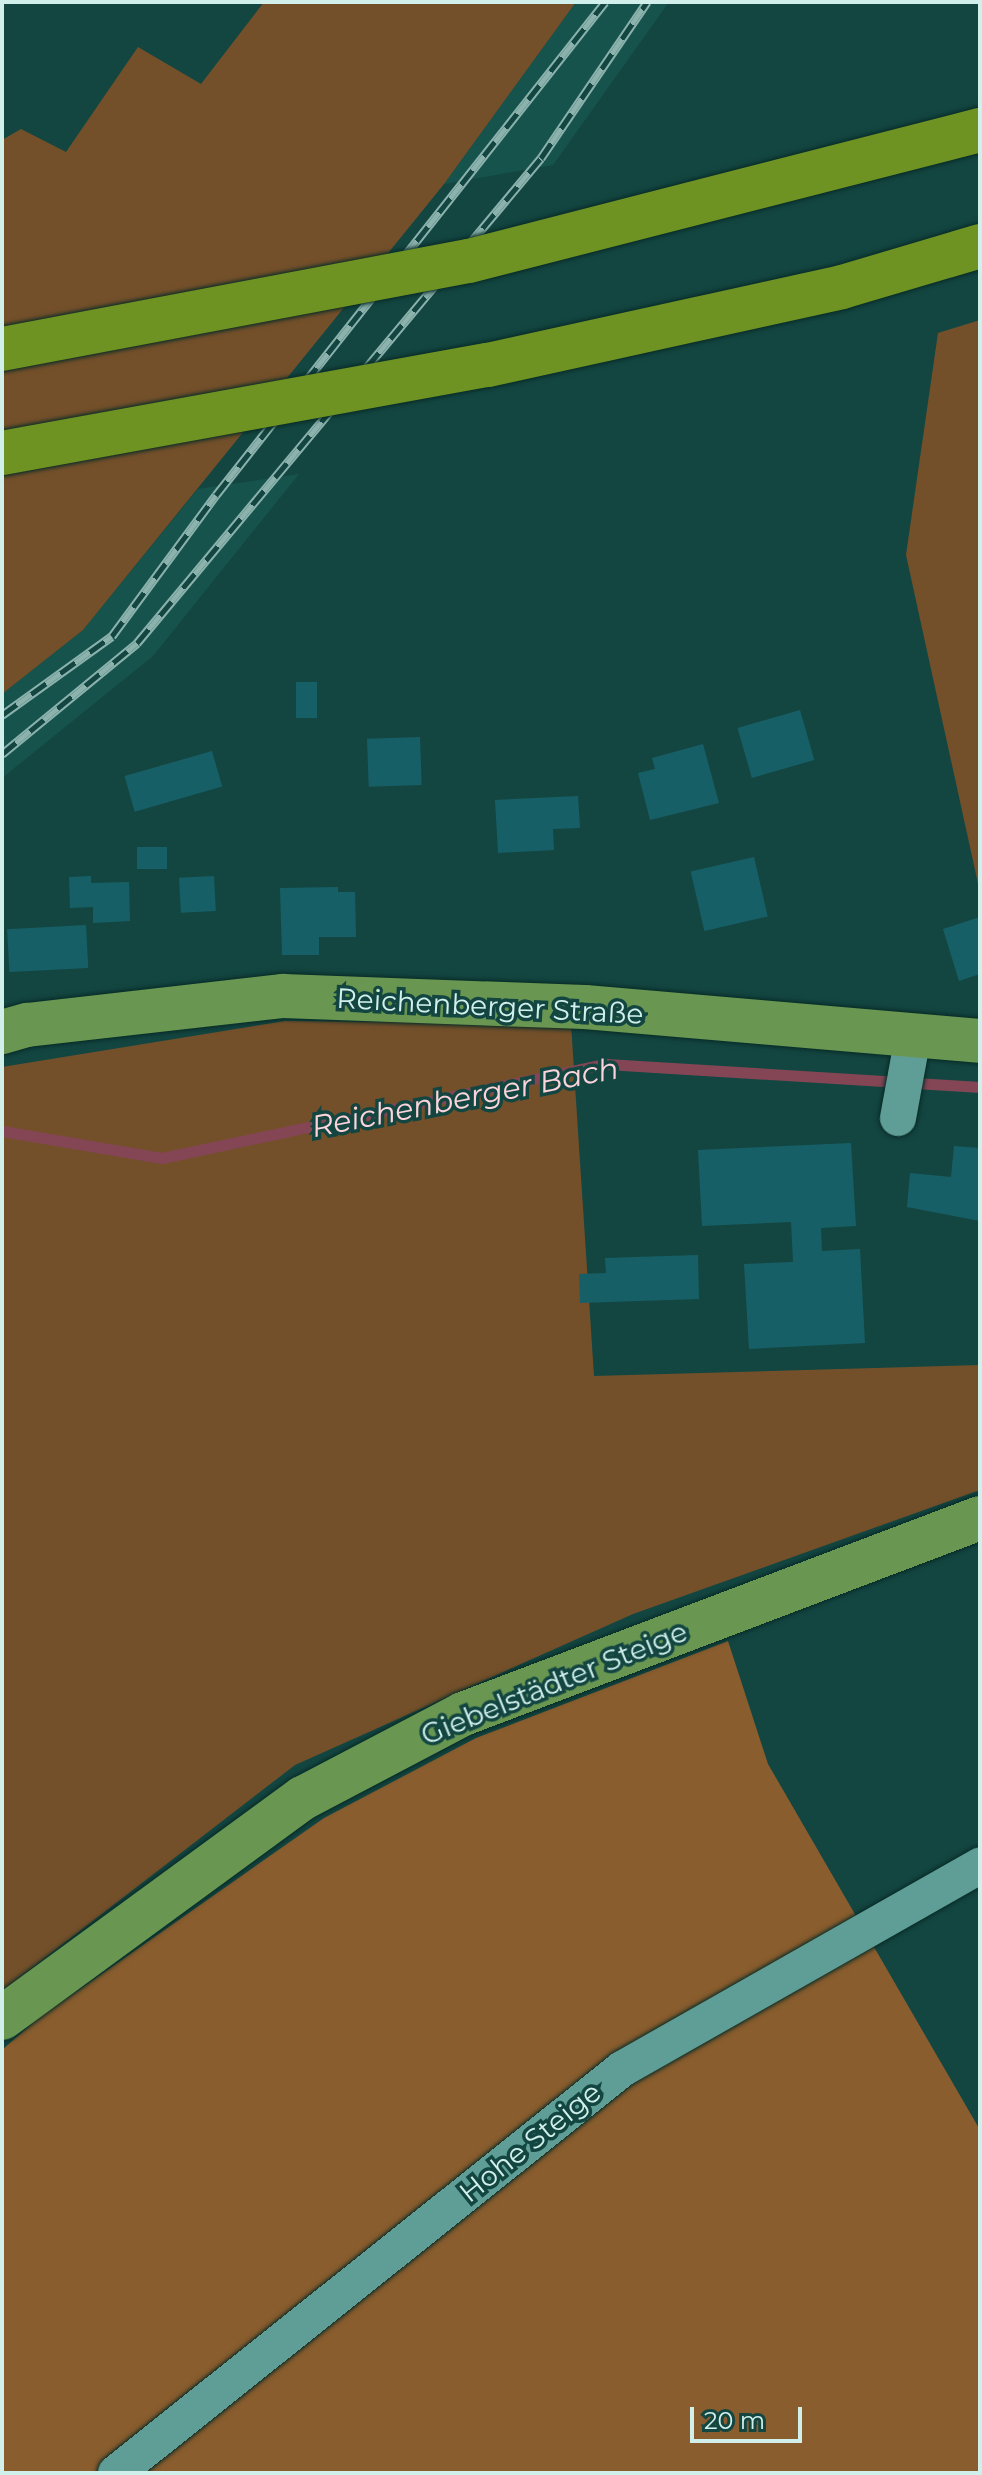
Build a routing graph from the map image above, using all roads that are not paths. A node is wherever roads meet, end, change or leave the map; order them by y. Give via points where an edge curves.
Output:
1 (980, 130) edge
2 (980, 246) edge
3 (2, 349) edge
4 (2, 453) edge
5 (2, 1032) edge
6 (980, 1041) edge
7 (911, 1047) junction
8 (899, 1113) dead end
9 (980, 1518) edge
10 (980, 1866) edge
11 (2, 2018) edge
12 (116, 2473) edge

1 - 3 highway, bridge via 469,261
2 - 4 highway, bridge via 842,287 488,365
5 - 7 main road, Reichenberger Straße via 283,996 585,1007
6 - 7 main road, Reichenberger Straße
7 - 8 lane
9 - 11 main road, Giebelstädter Steige via 463,1714 303,1798
10 - 12 lane, Hohe Steige via 622,2069

